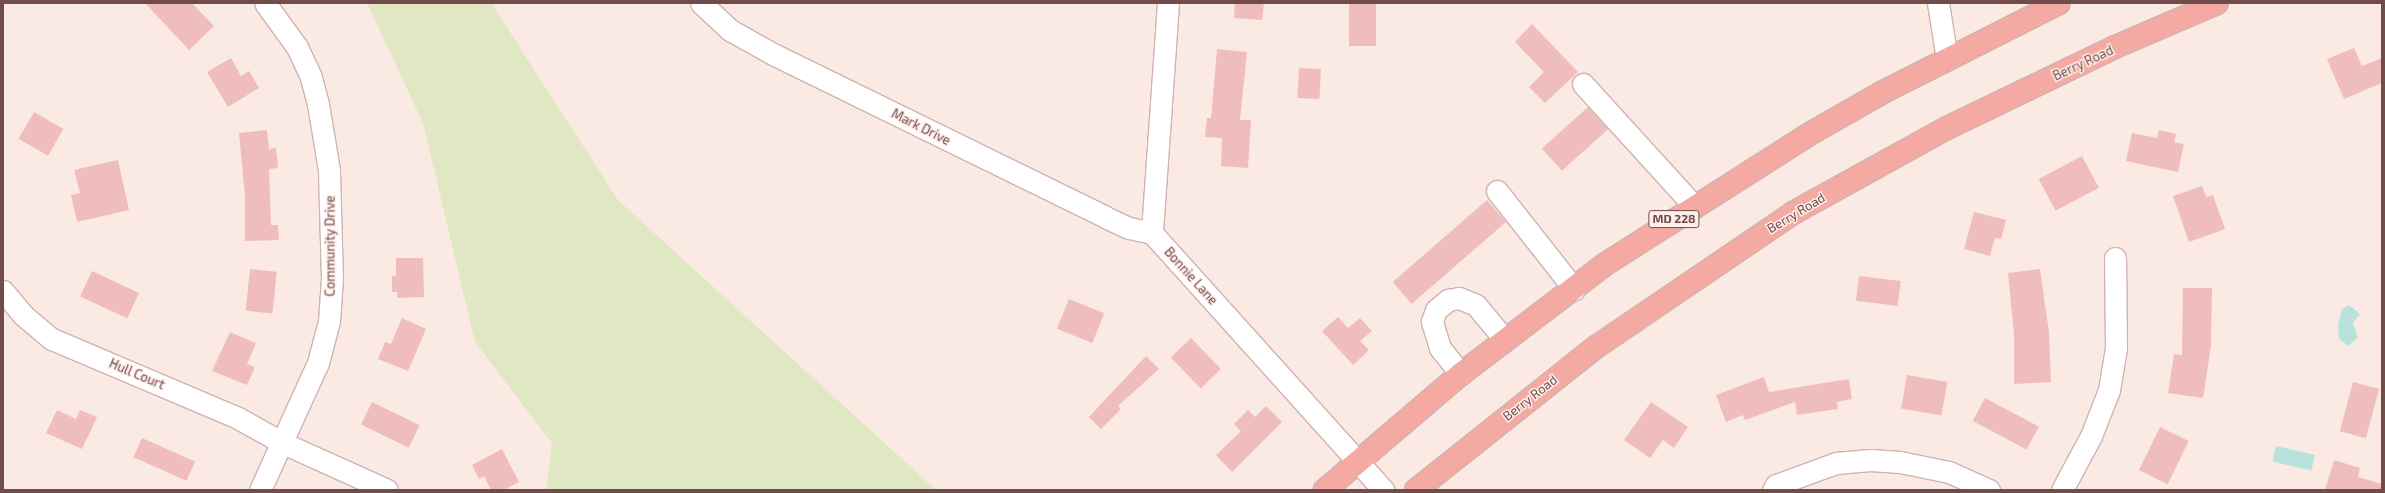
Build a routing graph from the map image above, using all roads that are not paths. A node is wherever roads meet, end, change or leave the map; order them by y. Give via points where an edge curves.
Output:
1 (264, 3) edge
2 (700, 3) edge
3 (1168, 3) edge
4 (1938, 3) edge
5 (2217, 3) edge
6 (2055, 4) edge
7 (1947, 59) junction
8 (1583, 84) dead end
9 (1497, 191) dead end
10 (1694, 206) junction
11 (1152, 233) junction
12 (2114, 258) dead end
13 (1574, 289) junction
14 (3, 291) edge
15 (1505, 340) junction
16 (1461, 374) junction
17 (283, 443) junction
18 (1357, 461) junction
19 (260, 490) edge
20 (387, 490) edge
21 (1325, 490) edge
22 (1383, 490) edge
23 (1416, 490) edge
24 (1774, 490) edge
25 (1989, 490) edge
26 (2062, 490) edge

1 - 17 street, Community Drive via 297,47 311,77 329,170 332,280 329,321 311,382
2 - 11 street, Mark Drive via 730,30 772,54 1104,217 1129,228
3 - 11 street
4 - 7 street
5 - 23 highway, Berry Road via 2108,50 1956,124 1794,213 1596,347
6 - 7 highway, MD 228
7 - 10 highway, MD 228 via 1813,132
8 - 10 street
9 - 13 street
10 - 13 highway, MD 228 via 1604,265
11 - 18 street, Bonnie Lane
12 - 26 street via 2116,348 2109,390 2091,436
13 - 15 highway, MD 228
14 - 17 street, Hull Court via 23,315 52,339 238,418
15 - 16 highway, MD 228
15 - 16 street via 1476,305 1459,298 1448,300 1436,310 1432,321 1440,348
16 - 18 highway, MD 228
17 - 19 street, Community Drive
17 - 20 street, Hull Court
18 - 21 highway, MD 228
18 - 22 street, Bonnie Lane
24 - 25 street via 1776,485 1836,463 1870,460 1949,472

